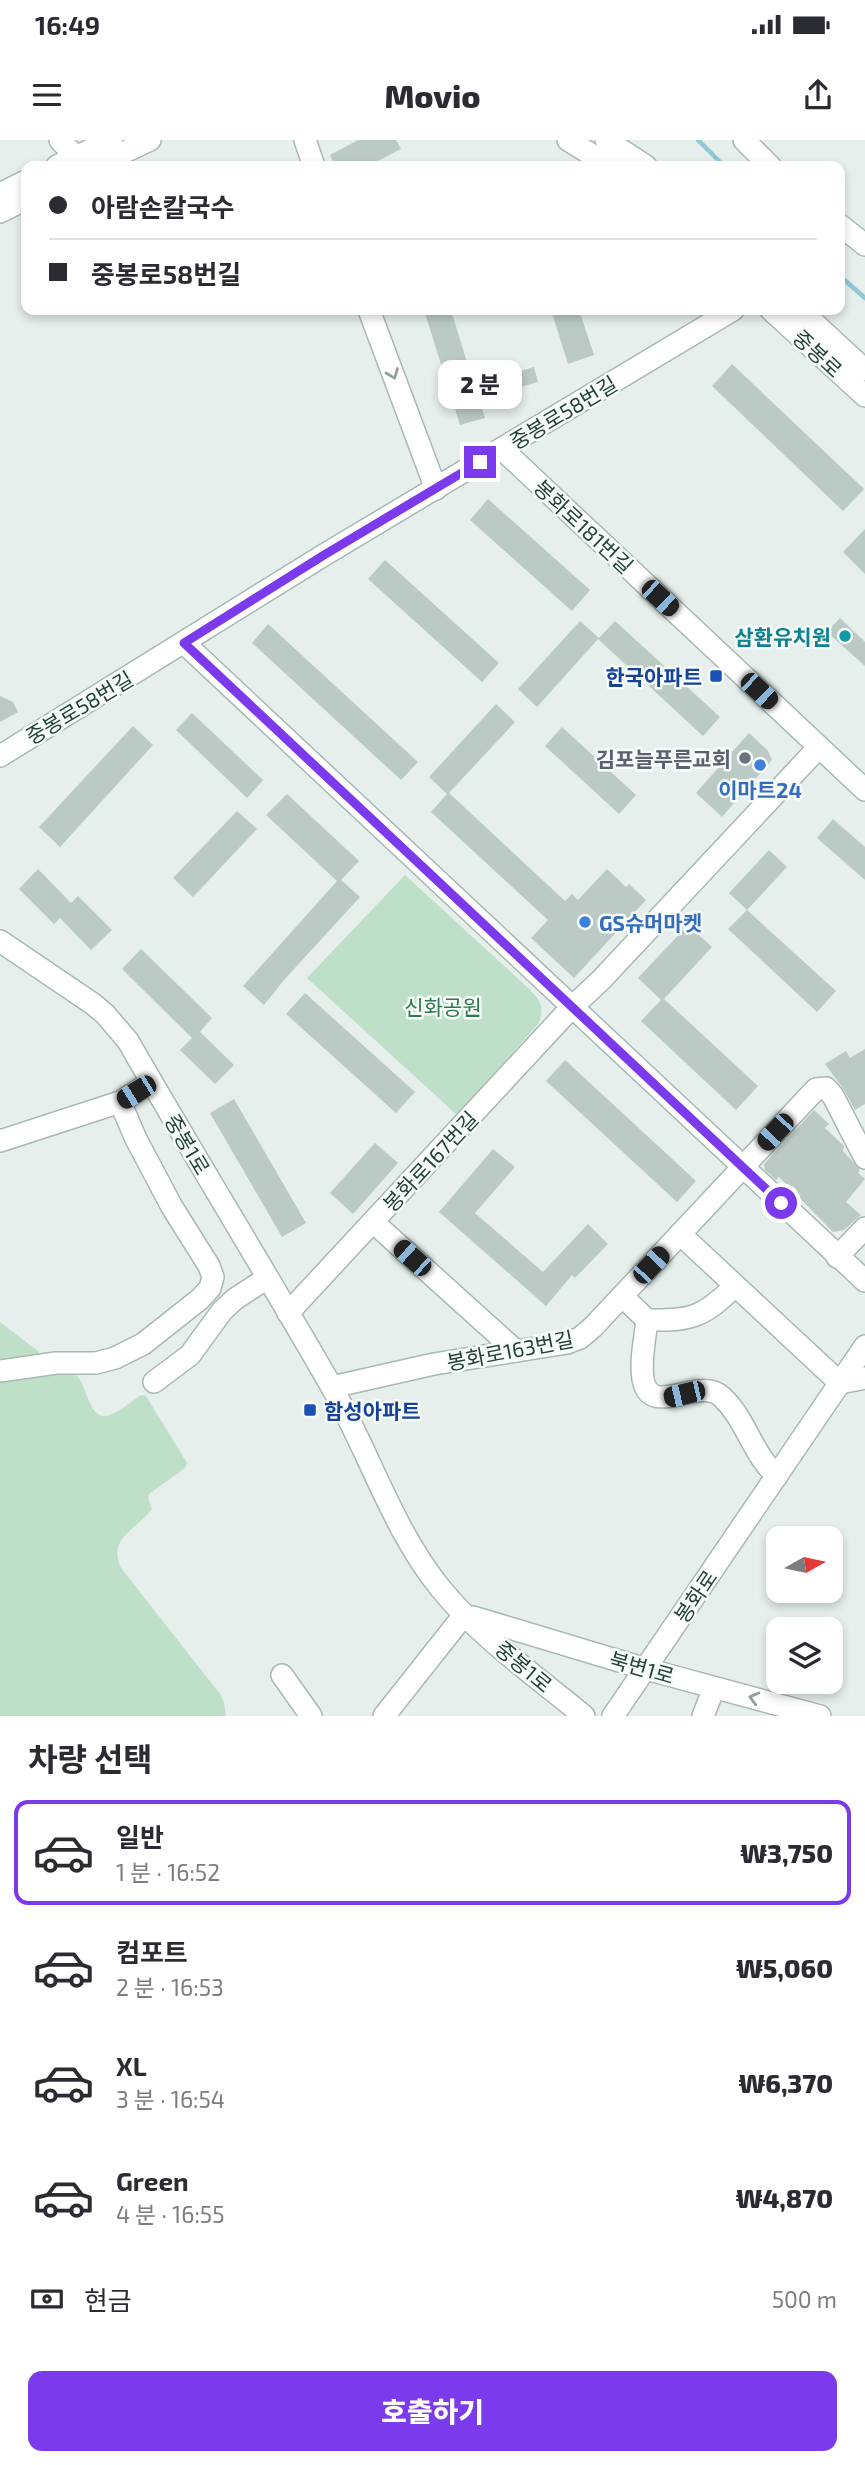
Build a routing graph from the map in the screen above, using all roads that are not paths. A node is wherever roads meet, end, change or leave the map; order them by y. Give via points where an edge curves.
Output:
1 (60, 140) edge
2 (111, 140) edge
3 (150, 140) edge
4 (305, 140) edge
5 (568, 140) edge
6 (606, 140) edge
7 (744, 140) edge
8 (85, 161) edge
9 (87, 161) edge
10 (89, 161) edge
11 (312, 161) edge
12 (602, 161) edge
13 (638, 161) edge
14 (765, 161) edge
15 (21, 184) edge
16 (0, 194) edge
17 (21, 202) edge
18 (0, 212) edge
19 (845, 229) edge
20 (865, 245) edge
21 (371, 315) edge
22 (725, 315) edge
23 (776, 315) edge
24 (805, 315) edge
25 (865, 370) edge
26 (865, 396) edge
27 (502, 449) junction
28 (436, 489) junction
29 (184, 643) junction
30 (819, 747) junction
31 (0, 756) edge
32 (865, 790) edge
33 (0, 941) edge
34 (571, 1008) junction
35 (151, 1082) junction
36 (120, 1102) junction
37 (0, 1141) edge
38 (865, 1158) edge
39 (743, 1167) junction
40 (373, 1222) junction
41 (865, 1228) edge
42 (680, 1234) junction
43 (837, 1257) junction
44 (267, 1278) junction
45 (865, 1281) edge
46 (735, 1286) junction
47 (622, 1296) junction
48 (288, 1313) junction
49 (647, 1320) junction
50 (865, 1346) edge
51 (516, 1352) junction
52 (0, 1371) edge
53 (865, 1377) edge
54 (154, 1381) dead end
55 (840, 1383) junction
56 (332, 1387) junction
57 (776, 1476) junction
58 (464, 1615) junction
59 (557, 1642) junction
60 (646, 1669) junction
61 (532, 1673) junction
62 (282, 1675) dead end
63 (715, 1688) junction
64 (311, 1716) edge
65 (384, 1716) edge
66 (584, 1716) edge
67 (613, 1716) edge
68 (703, 1716) edge
69 (820, 1716) edge

1 - 8 street
2 - 9 street
3 - 10 street
4 - 11 street
5 - 12 street
6 - 13 street
7 - 14 street
15 - 16 street
17 - 18 street
19 - 20 street
21 -> 28 street
22 - 27 street, 중봉로58번길
23 - 26 street, 중봉로
24 - 25 street, 중봉로
27 - 28 street, 중봉로58번길
27 - 30 street, 봉화로181번길
28 - 29 street, 중봉로58번길
29 - 31 street, 중봉로58번길
29 - 34 street
30 - 32 street, 봉화로181번길
30 - 34 street
33 - 35 street, 중봉1로 via 105,1014 128,1041
34 - 39 street
34 - 40 street, 봉화로167번길
35 - 36 street
35 - 44 street, 중봉1로
36 - 37 street
36 - 52 street via 172,1206 209,1266 210,1288 142,1344 115,1359
38 - 39 street, 봉화로163번길 via 834,1096 821,1087
39 - 42 street, 봉화로163번길
39 - 43 street
40 - 48 street, 봉화로167번길
40 - 51 street
41 - 43 street
42 - 46 street
42 - 47 street, 봉화로163번길
43 - 45 street
44 - 48 street, 중봉1로
44 - 54 street via 235,1299 190,1355
46 - 49 street via 702,1314 674,1321
46 - 55 street
47 - 49 street
47 - 51 street, 봉화로163번길 via 575,1341
48 - 56 street, 중봉1로
49 - 57 street via 642,1362 650,1393 669,1397 714,1391 729,1404 760,1458
50 - 55 street, 봉화로
51 - 56 street, 봉화로163번길 via 434,1364
53 - 55 street
55 - 57 street, 봉화로
56 - 58 street, 중봉1로 via 421,1560
57 - 60 street, 봉화로
58 - 59 street, 북변1로
58 - 61 street, 중봉1로
58 - 65 street
59 - 60 street, 북변1로
59 - 61 street via 538,1655
60 - 63 street, 북변1로
60 - 67 street, 봉화로
61 - 66 street, 중봉1로
62 - 64 street
63 - 68 street
69 -> 63 street, 북변1로

